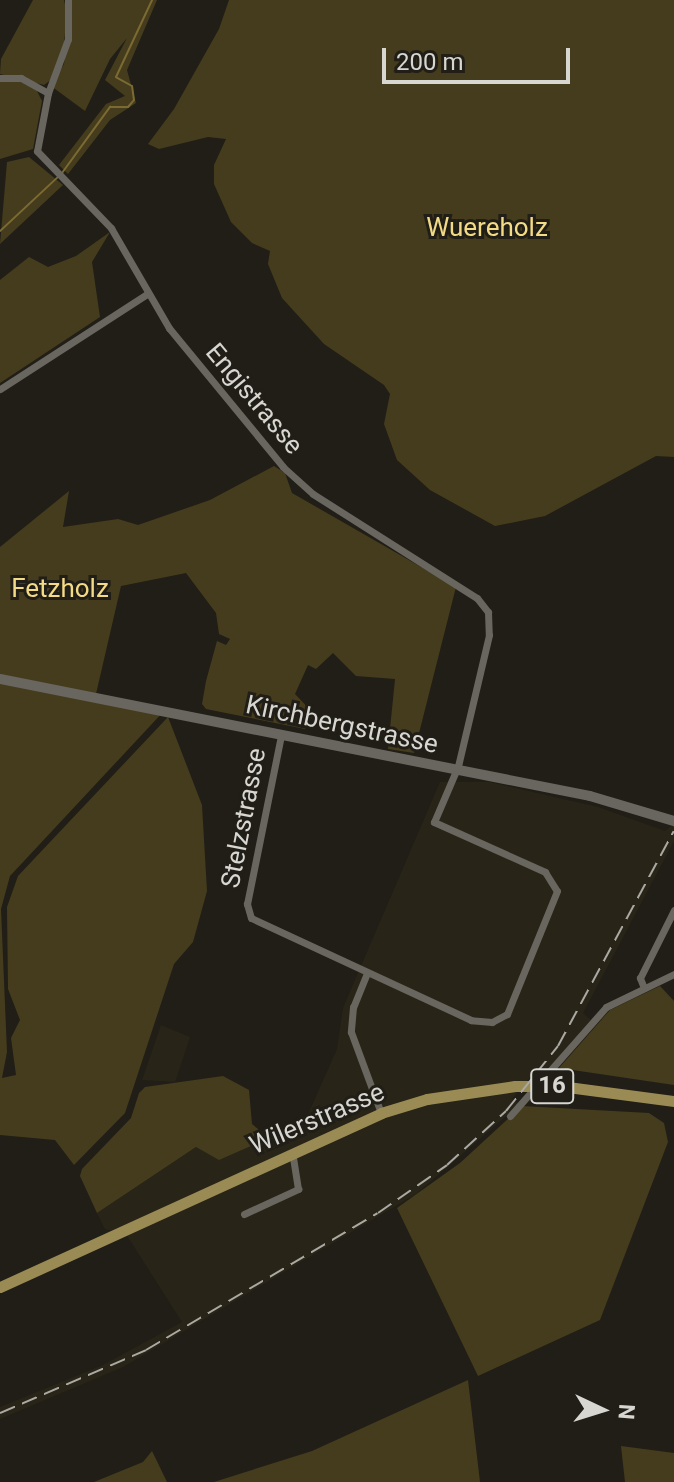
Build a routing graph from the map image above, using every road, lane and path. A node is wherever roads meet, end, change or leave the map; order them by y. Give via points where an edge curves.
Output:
1 (68, 0) edge
2 (0, 78) edge
3 (48, 93) junction
4 (147, 294) junction
5 (0, 389) edge
6 (0, 679) edge
7 (281, 736) junction
8 (456, 771) junction
9 (674, 821) edge
10 (674, 910) edge
11 (367, 973) junction
12 (674, 974) edge
13 (644, 988) junction
14 (674, 1101) edge
15 (381, 1113) junction
16 (510, 1116) dead end
17 (292, 1153) junction
18 (244, 1214) dead end
19 (0, 1287) edge

1 - 3 street, Engistrasse via 68,39
2 - 3 street via 21,78
3 - 4 street, Engistrasse via 37,151 111,228
4 - 5 street
4 - 8 street, Engistrasse via 283,467 313,494 482,603 489,635
6 - 7 main road, Kirchbergstrasse
7 - 8 main road, Kirchbergstrasse
7 - 11 street, Stelzstrasse via 248,912 257,923
8 - 9 main road, Kirchbergstrasse via 590,796
8 - 11 street, Engistrasse via 434,822 545,872 557,891 512,1005 499,1019 482,1023
10 - 13 street via 640,978
11 - 15 street via 353,1007 351,1032
12 - 13 street
13 - 16 street via 606,1007
14 - 15 main road, Wilerstrasse / 16 via 589,1088 515,1086 427,1099
15 - 17 main road, Wilerstrasse / 16
17 - 18 street via 298,1189
17 - 19 main road, Wilerstrasse / 16

